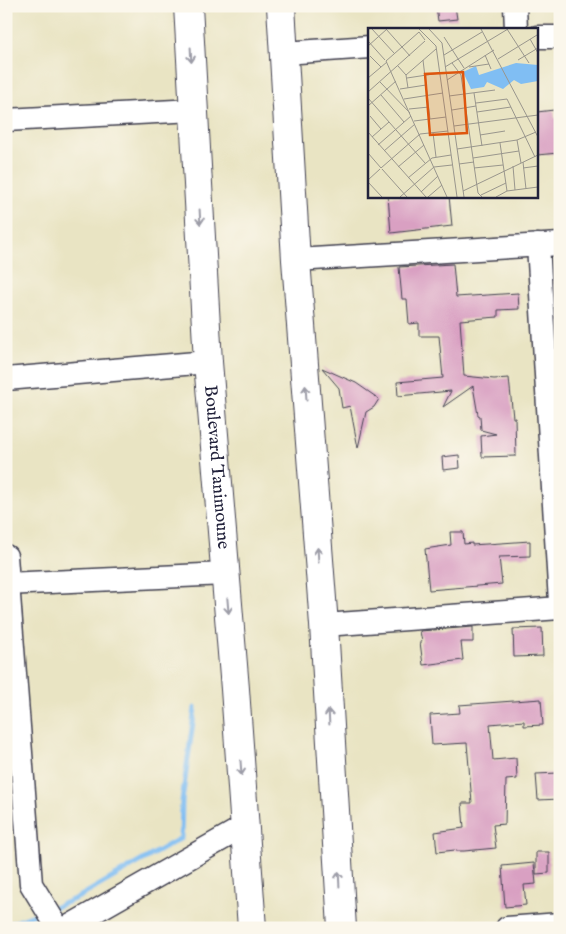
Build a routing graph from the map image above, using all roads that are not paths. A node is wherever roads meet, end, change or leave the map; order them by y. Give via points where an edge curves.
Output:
1 (188, 6) edge
2 (281, 6) edge
3 (515, 6) edge
4 (516, 28) edge
5 (560, 37) edge
6 (538, 38) edge
7 (368, 47) edge
8 (284, 53) junction
9 (194, 110) junction
10 (6, 120) edge
11 (549, 244) edge
12 (296, 260) junction
13 (208, 362) junction
14 (6, 379) edge
15 (555, 434) edge
16 (6, 556) edge
17 (225, 574) junction
18 (7, 584) edge
19 (560, 602) edge
20 (560, 608) edge
21 (324, 625) junction
22 (245, 826) junction
23 (560, 924) edge
24 (58, 928) edge
25 (66, 928) edge
26 (252, 928) edge
27 (342, 928) edge
28 (507, 928) edge

1 -> 9 main road, Boulevard Tanimoune
2 - 8 main road
3 - 4 street
5 - 6 street
7 - 8 street
8 - 12 main road
9 - 10 street
9 -> 13 main road, Boulevard Tanimoune
11 - 12 street
11 - 15 street
21 -> 12 main road
13 - 14 street
13 - 17 main road, Boulevard Tanimoune
15 - 19 street
16 - 18 street
17 - 18 street
17 -> 22 main road, Boulevard Tanimoune
18 - 24 street via 32,884
20 - 21 street
27 -> 21 main road
22 - 25 street
22 - 26 main road, Boulevard Tanimoune
23 - 28 street

